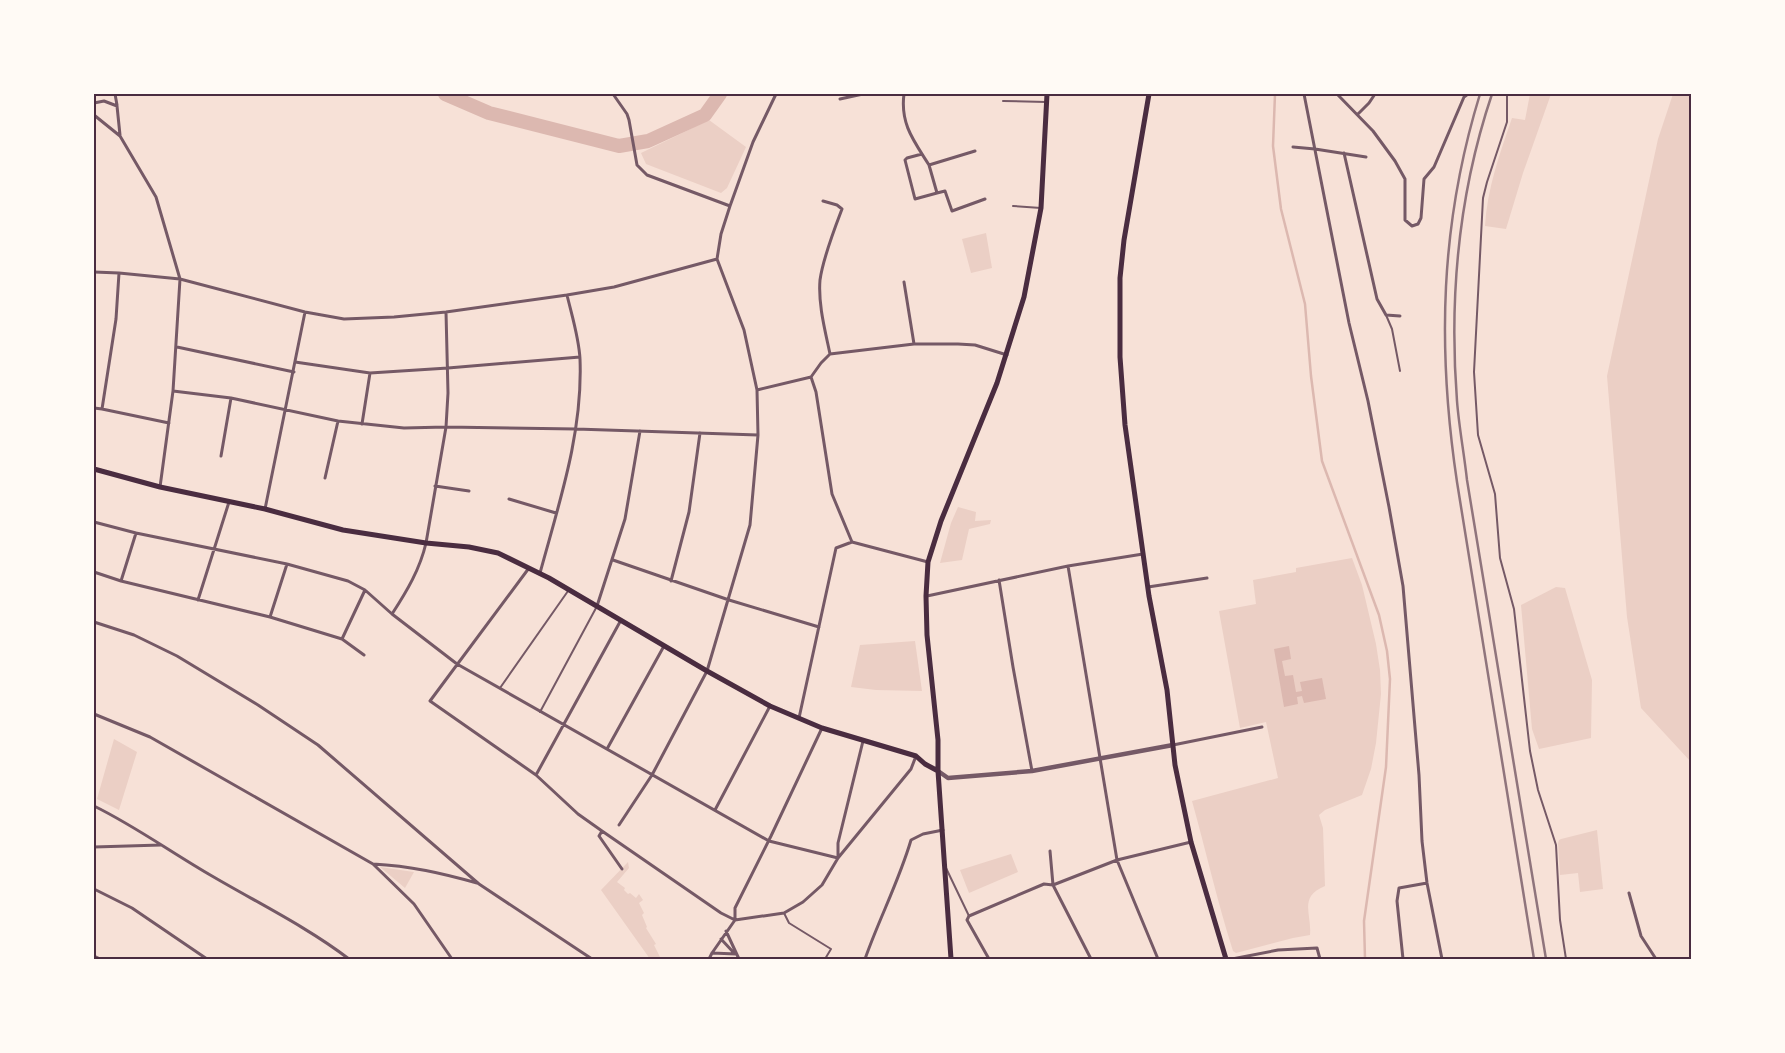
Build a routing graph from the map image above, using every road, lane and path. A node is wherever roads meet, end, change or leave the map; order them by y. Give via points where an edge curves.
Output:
1 (115, 94) edge
2 (612, 94) edge
3 (776, 94) edge
4 (863, 94) edge
5 (904, 94) edge
6 (1046, 94) edge
7 (1149, 94) edge
8 (1304, 94) edge
9 (1336, 94) edge
10 (1375, 94) edge
11 (1468, 94) edge
12 (1507, 94) edge
13 (840, 99) dead end
14 (1003, 101) dead end
15 (1046, 102) junction
16 (94, 103) edge
17 (117, 106) junction
18 (1358, 114) junction
19 (94, 115) edge
20 (120, 136) junction
21 (1293, 147) dead end
22 (1316, 149) junction
23 (975, 150) dead end
24 (1344, 153) junction
25 (922, 154) junction
26 (1366, 157) dead end
27 (929, 165) junction
28 (937, 193) junction
29 (985, 199) dead end
30 (823, 201) dead end
31 (730, 206) junction
32 (1013, 206) dead end
33 (1041, 208) junction
34 (717, 258) junction
35 (94, 272) edge
36 (119, 273) junction
37 (180, 279) junction
38 (904, 282) dead end
39 (567, 295) junction
40 (305, 312) junction
41 (446, 312) junction
42 (1386, 316) junction
43 (1400, 316) dead end
44 (914, 344) junction
45 (177, 347) junction
46 (830, 354) junction
47 (1007, 356) junction
48 (580, 357) junction
49 (295, 362) junction
50 (448, 368) junction
51 (1400, 370) dead end
52 (294, 372) junction
53 (370, 373) junction
54 (812, 377) junction
55 (757, 390) junction
56 (173, 391) junction
57 (231, 398) junction
58 (94, 408) edge
59 (102, 409) junction
60 (285, 409) junction
61 (338, 421) junction
62 (169, 423) junction
63 (362, 424) junction
64 (446, 427) junction
65 (576, 429) junction
66 (640, 431) junction
67 (700, 433) junction
68 (758, 435) junction
69 (221, 456) dead end
70 (94, 469) edge
71 (325, 478) dead end
72 (435, 486) junction
73 (160, 487) junction
74 (469, 491) dead end
75 (510, 499) dead end
76 (228, 502) junction
77 (265, 509) junction
78 (556, 512) junction
79 (94, 522) edge
80 (136, 533) junction
81 (852, 542) junction
82 (426, 543) junction
83 (214, 550) junction
84 (1143, 554) junction
85 (613, 560) junction
86 (928, 562) junction
87 (287, 564) junction
88 (1068, 566) junction
89 (530, 568) junction
90 (94, 572) edge
91 (540, 573) junction
92 (1207, 578) dead end
93 (999, 580) junction
94 (121, 581) junction
95 (671, 581) junction
96 (1148, 587) junction
97 (569, 589) junction
98 (365, 590) junction
99 (926, 596) junction
100 (198, 600) junction
101 (729, 600) junction
102 (597, 606) junction
103 (392, 614) junction
104 (270, 617) junction
105 (621, 619) junction
106 (94, 622) edge
107 (819, 627) junction
108 (342, 639) junction
109 (665, 645) junction
110 (364, 655) dead end
111 (457, 664) junction
112 (708, 671) junction
113 (499, 689) junction
114 (770, 706) junction
115 (540, 712) junction
116 (94, 714) edge
117 (799, 718) junction
118 (562, 724) junction
119 (1262, 727) dead end
120 (822, 728) junction
121 (863, 741) junction
122 (1173, 745) junction
123 (607, 750) junction
124 (916, 756) junction
125 (1101, 760) junction
126 (938, 771) junction
127 (1032, 771) junction
128 (536, 775) junction
129 (652, 775) junction
130 (94, 806) edge
131 (715, 810) junction
132 (619, 825) dead end
133 (943, 830) junction
134 (602, 831) junction
135 (768, 841) junction
136 (1190, 842) junction
137 (162, 845) junction
138 (94, 847) edge
139 (1050, 851) dead end
140 (838, 858) junction
141 (1117, 860) junction
142 (372, 864) junction
143 (946, 867) junction
144 (622, 869) dead end
145 (479, 884) junction
146 (1427, 884) junction
147 (1053, 885) junction
148 (94, 890) edge
149 (1628, 893) dead end
150 (784, 913) junction
151 (969, 916) junction
152 (735, 920) junction
153 (726, 931) junction
154 (721, 939) junction
155 (712, 953) junction
156 (736, 954) junction
157 (94, 956) edge
158 (100, 959) edge
159 (207, 959) edge
160 (349, 959) edge
161 (452, 959) edge
162 (592, 959) edge
163 (710, 959) edge
164 (739, 959) edge
165 (826, 959) edge
166 (865, 959) edge
167 (952, 959) edge
168 (989, 959) edge
169 (1092, 959) edge
170 (1158, 959) edge
171 (1226, 959) edge
172 (1232, 959) edge
173 (1320, 959) edge
174 (1403, 959) edge
175 (1442, 959) edge
176 (1566, 959) edge
177 (1656, 959) edge

1 - 17 street
2 - 31 street via 627,114 636,166 647,175
3 - 31 street via 753,142
4 - 13 street
5 - 25 street via 904,115 909,135
6 - 15 main road
7 - 84 main road via 1124,240 1119,294 1125,425
8 - 22 street
9 - 18 street
10 - 18 street
11 - 18 street via 1434,167 1424,179 1422,218 1412,226 1405,220 1405,179 1374,130
12 - 176 lane via 1507,122 1483,198 1474,372 1478,435 1495,494 1500,558 1514,609 1530,751 1538,790 1556,845 1560,920
14 - 15 lane
15 - 33 main road
16 - 17 street via 104,101
17 - 20 street
19 - 20 street
20 - 37 street via 156,197
21 - 22 street
22 - 24 street
22 - 146 street via 1403,586
23 - 27 street
24 - 26 street
24 - 42 street via 1373,282
25 - 27 street
25 - 28 street via 905,160 914,199
27 - 28 street
28 - 29 street via 945,191 952,211
30 - 46 street via 837,204 842,209 820,280
31 - 34 street via 720,234
32 - 33 lane
33 - 47 main road via 1024,297
34 - 39 street via 614,287
34 - 55 street via 744,330
35 - 36 street
36 - 37 street
36 - 59 street via 116,319
37 - 40 street
37 - 45 street
38 - 44 street
39 - 41 street
39 - 48 street
40 - 41 street via 344,318
40 - 49 street
41 - 50 street
42 - 43 street
42 - 51 lane via 1392,329
44 - 46 street
44 - 47 street via 974,344
45 - 52 street
45 - 56 street
46 - 54 street
47 - 86 main road via 941,521
48 - 50 street
48 - 65 street
49 - 52 street
49 - 53 street
50 - 53 street
50 - 64 street
52 - 60 street
53 - 63 street
54 - 55 street
54 - 81 street via 832,494
55 - 68 street
56 - 57 street
56 - 62 street
57 - 60 street
57 - 69 street
58 - 59 street
59 - 62 street
60 - 61 street
60 - 77 street
61 - 63 street
61 - 71 street
62 - 73 street
63 - 64 street
64 - 65 street
64 - 72 street
65 - 66 street
65 - 78 street
66 - 67 street
66 - 85 street via 629,502
67 - 68 street
67 - 95 street via 690,512
68 - 101 street via 750,526
70 - 73 main road
72 - 74 street
72 - 82 street
73 - 76 main road
75 - 78 street
76 - 77 main road
76 - 83 street
77 - 82 main road via 343,530
78 - 91 street
79 - 80 street
80 - 83 street
80 - 94 street
81 - 86 street
81 - 107 street via 836,548
82 - 89 main road via 483,549
82 - 103 street via 411,583
83 - 87 street
83 - 100 street
84 - 88 street
84 - 96 main road
85 - 95 street
85 - 102 street
86 - 99 main road
87 - 98 street
87 - 104 street
88 - 93 street
88 - 125 street
89 - 91 main road
89 - 111 street
90 - 94 street
91 - 97 main road
92 - 96 street
93 - 99 street
93 - 127 street
94 - 100 street
95 - 101 street
96 - 122 main road via 1167,690
97 - 102 main road
97 - 113 lane
98 - 103 street
98 - 108 street
99 - 126 main road
100 - 104 street
101 - 107 street
101 - 112 street
102 - 105 main road
102 - 115 lane
103 - 111 street
104 - 108 street
105 - 109 main road
105 - 118 street
106 - 145 street via 177,656 318,745
107 - 117 street
108 - 110 street
109 - 112 main road
109 - 123 street
111 - 113 street
111 - 128 street via 430,701
112 - 114 main road
112 - 129 street
113 - 115 street
114 - 117 main road
114 - 131 street
115 - 118 street
116 - 142 street via 150,737
117 - 120 main road
118 - 123 street
118 - 128 street
119 - 122 street
120 - 121 main road
120 - 135 street
121 - 124 main road
121 - 140 street via 838,843
122 - 125 street
122 - 136 main road
123 - 129 street
124 - 126 main road
124 - 140 street via 911,769
125 - 127 street
125 - 141 street
126 - 127 street via 948,778
126 - 133 main road
128 - 134 street via 578,814
129 - 131 street
129 - 132 street
130 - 137 street
131 - 135 street
133 - 143 main road
133 - 166 street via 911,840
134 - 144 street via 599,836
134 - 152 street
135 - 140 street
135 - 152 street via 735,908
136 - 141 street
136 - 171 main road
137 - 138 street
137 - 160 street
139 - 147 street
140 - 150 street via 822,885 804,902
141 - 147 street
141 - 170 street
142 - 145 street via 405,866
142 - 161 street via 414,904
143 - 151 lane
143 - 167 main road
145 - 162 street
146 - 174 street via 1399,888
146 - 175 street
147 - 151 street via 1044,884
147 - 169 street
148 - 159 street via 132,908
149 - 177 street via 1641,936
150 - 152 street
150 - 165 lane via 789,923 830,949
151 - 168 street via 967,920
152 - 153 street
153 - 154 street
153 - 156 street
154 - 155 street
154 - 156 street
155 - 156 street
155 - 163 street
156 - 164 street
157 - 158 street
172 - 173 street via 1278,950 1318,948

